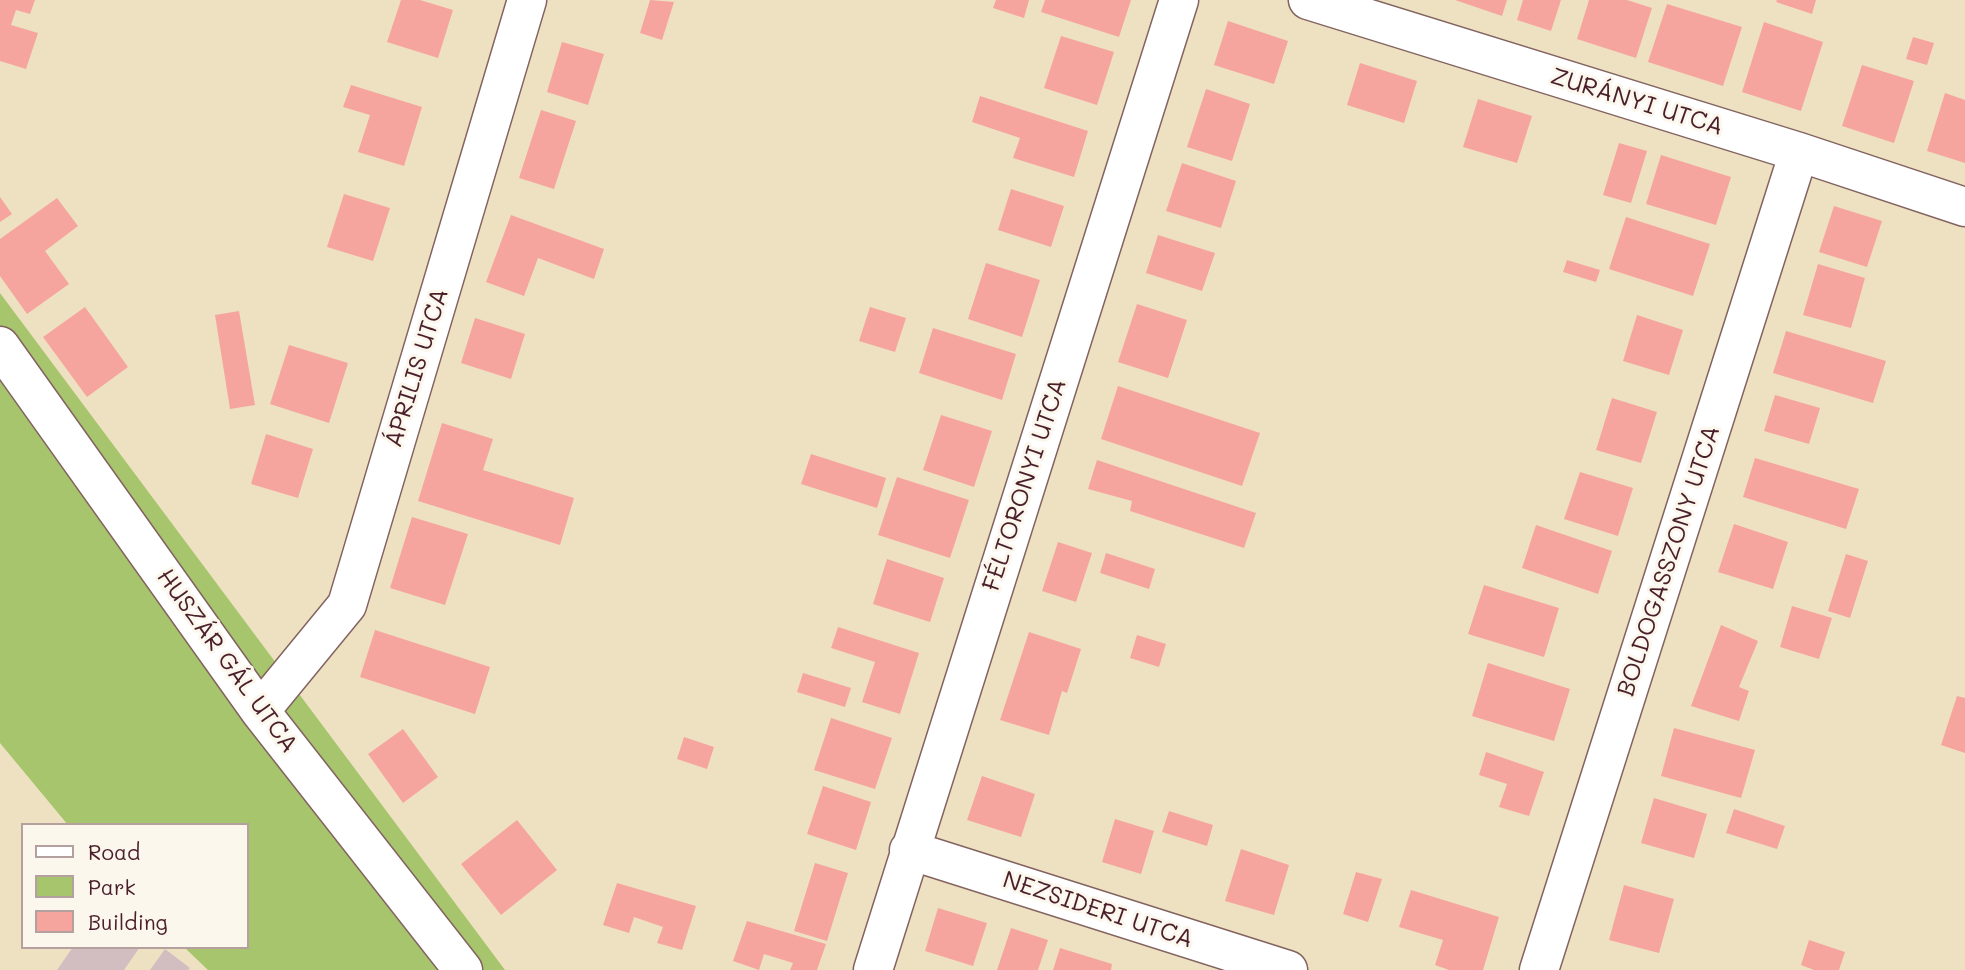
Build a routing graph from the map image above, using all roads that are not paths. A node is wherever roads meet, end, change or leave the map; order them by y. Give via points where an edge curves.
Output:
1 (527, 0) edge
2 (1179, 0) edge
3 (1308, 0) edge
4 (1799, 152) junction
5 (1965, 206) edge
6 (0, 346) edge
7 (260, 710) junction
8 (909, 850) junction
9 (463, 970) edge
10 (873, 970) edge
11 (1288, 970) edge
12 (1539, 970) edge

1 - 7 street, ÁPRILIS UTCA via 347,605
2 - 8 street, FÉLTORONYI UTCA
3 - 4 street, ZURÁNYI UTCA
4 - 5 street, ZURÁNYI UTCA
4 - 12 street, BOLDOGASSZONY UTCA
6 - 7 street, HUSZÁR GÁL UTCA
7 - 9 street, HUSZÁR GÁL UTCA
8 - 10 street, FÉLTORONYI UTCA
8 - 11 street, NEZSIDERI UTCA

